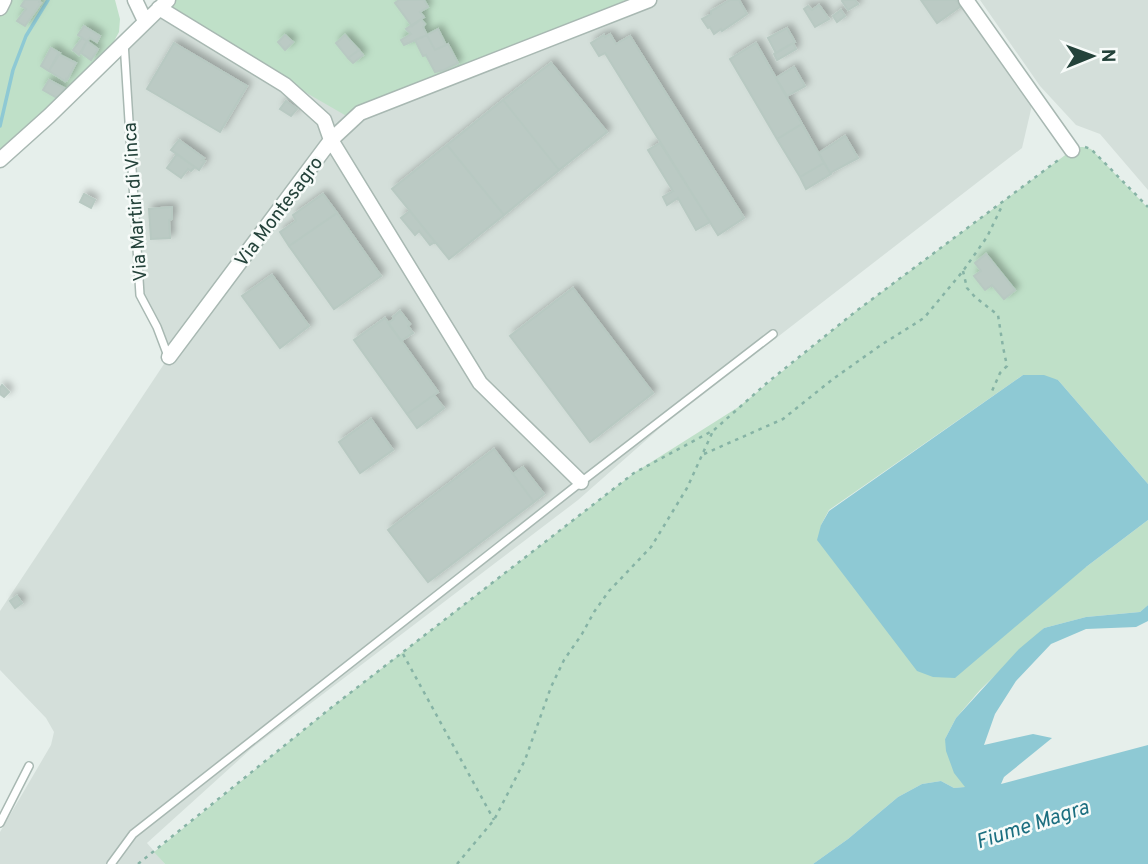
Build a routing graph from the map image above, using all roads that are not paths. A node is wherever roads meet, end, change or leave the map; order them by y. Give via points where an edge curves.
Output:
1 (4, 0) edge
2 (135, 0) edge
3 (649, 0) edge
4 (966, 0) edge
5 (164, 4) edge
6 (0, 8) edge
7 (145, 21) junction
8 (124, 41) junction
9 (331, 139) junction
10 (1072, 150) road end
11 (0, 160) edge
12 (773, 334) dead end
13 (169, 358) joint
14 (581, 482) junction
15 (29, 766) dead end
16 (0, 823) edge
17 (111, 864) edge

1 - 6 street
2 - 7 street
3 - 9 street via 360,113
4 - 10 street
5 - 7 street
5 - 9 street, Via Montesagro via 285,85 324,121
7 - 8 street
8 - 11 street
8 - 13 lane, Via Martiri di Vinca via 140,295
9 - 13 street, Via Montesagro
9 - 14 street via 480,383
12 - 14 lane
14 - 17 lane via 133,834
15 - 16 lane

